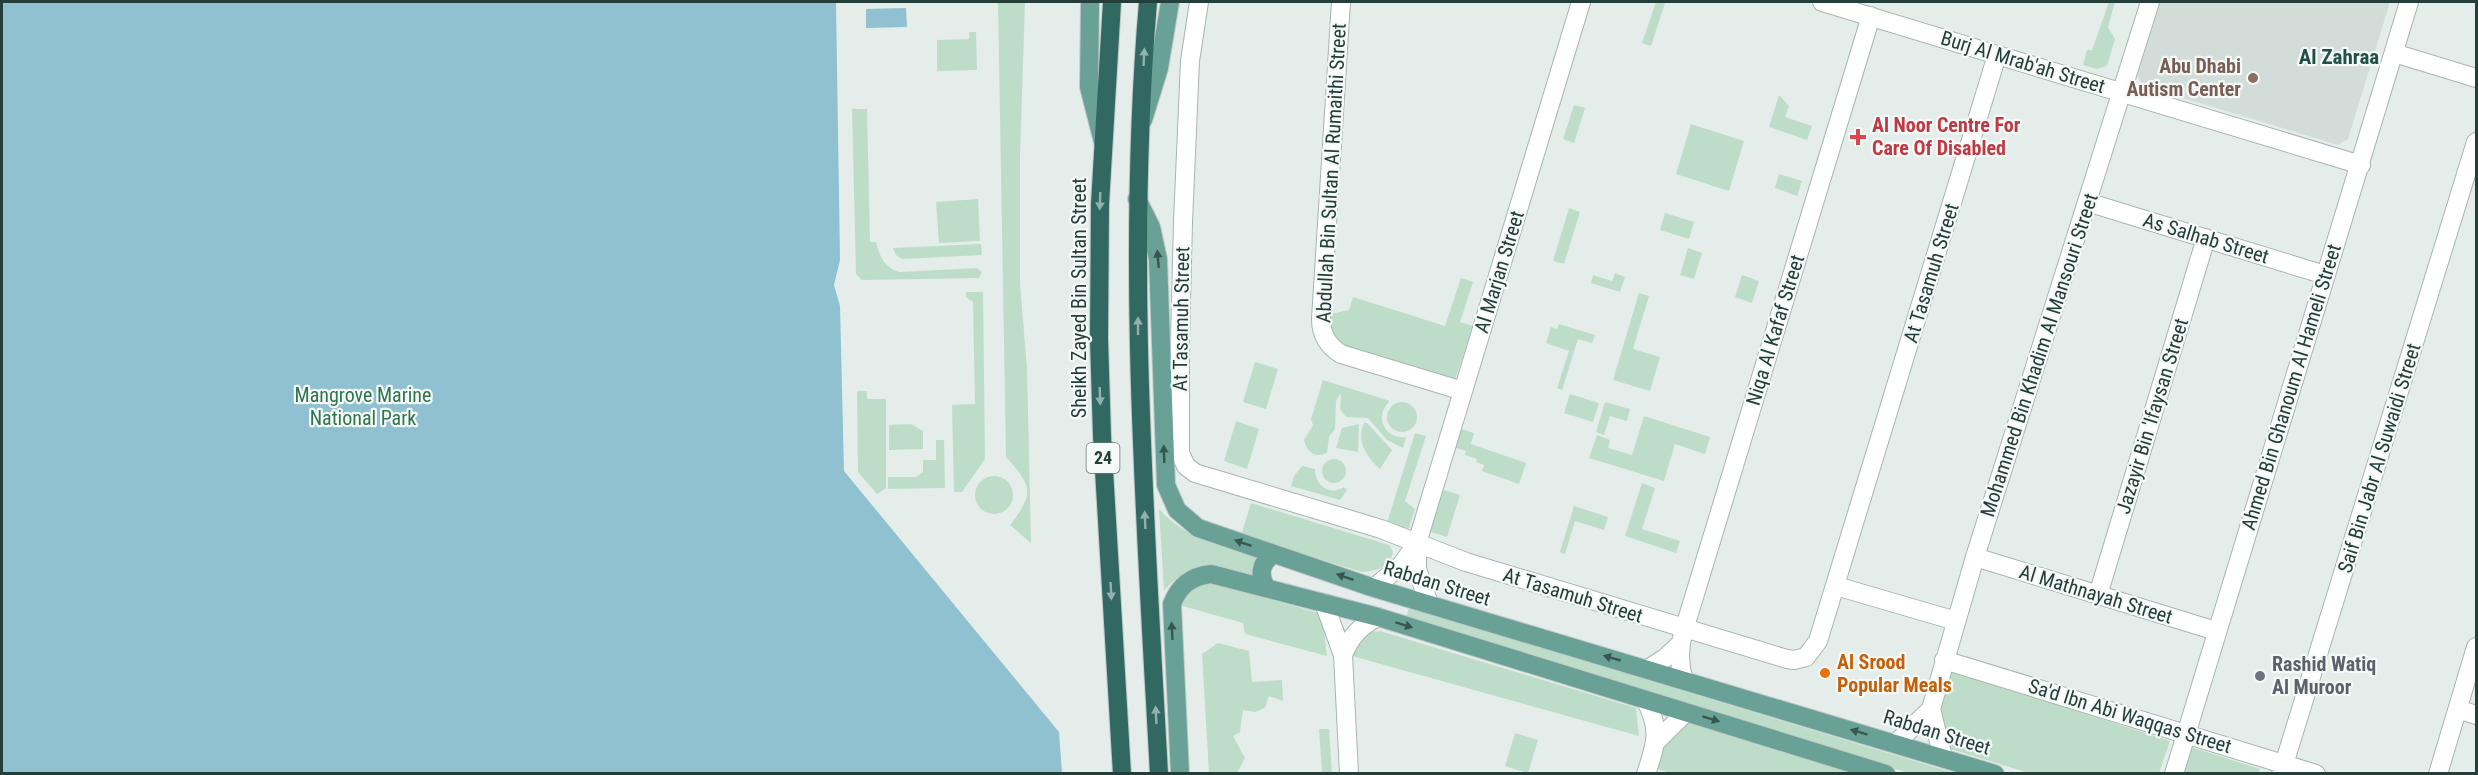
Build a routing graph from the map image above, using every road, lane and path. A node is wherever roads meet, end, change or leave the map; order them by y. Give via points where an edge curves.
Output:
1 (1090, 2) edge
2 (1112, 2) edge
3 (1148, 2) edge
4 (1170, 2) edge
5 (1199, 2) edge
6 (1341, 2) edge
7 (1581, 2) edge
8 (1822, 2) edge
9 (2150, 2) edge
10 (2409, 2) edge
11 (1871, 16) junction
12 (2394, 53) junction
13 (1997, 54) junction
14 (2476, 78) edge
15 (2122, 91) junction
16 (1140, 127) junction
17 (2476, 142) edge
18 (1103, 143) junction
19 (2361, 165) junction
20 (2469, 194) edge
21 (1137, 200) junction
22 (2087, 202) junction
23 (2206, 238) junction
24 (2325, 275) junction
25 (1463, 391) junction
26 (1417, 543) junction
27 (1274, 554) junction
28 (1975, 557) junction
29 (1836, 586) junction
30 (1266, 588) junction
31 (1374, 588) junction
32 (2098, 595) junction
33 (1324, 603) junction
34 (1430, 604) junction
35 (1378, 617) junction
36 (1956, 621) junction
37 (2216, 631) junction
38 (1682, 637) junction
39 (2476, 647) edge
40 (1343, 655) junction
41 (1944, 660) junction
42 (1648, 669) junction
43 (1684, 680) junction
44 (1646, 701) junction
45 (1931, 709) junction
46 (2458, 709) junction
47 (1686, 712) junction
48 (2476, 715) edge
49 (2185, 732) junction
50 (1657, 741) junction
51 (1895, 744) junction
52 (1944, 758) junction
53 (2283, 769) edge
54 (1884, 773) edge
55 (1122, 774) edge
56 (1159, 774) edge
57 (1180, 774) edge
58 (1349, 774) edge
59 (1646, 774) edge
60 (1995, 774) edge
61 (2174, 774) edge
62 (2316, 774) edge
63 (2438, 774) edge

1 - 18 main road via 1089,87
2 - 18 highway, Sheikh Zayed Bin Sultan Street / 24
16 -> 3 highway, 24
4 - 16 main road via 1159,68
5 - 26 street, At Tasamuh Street via 1190,61 1181,272 1183,462 1195,473
6 - 25 street, Abdullah Bin Sultan Al Rumaithi Street via 1323,333 1329,345 1341,354
7 - 25 street, Al Marjan Street
8 - 11 street, Burj Al Mrab'ah Street
9 - 15 street, Mohammed Bin Khadim Al Mansouri Street
10 - 12 street, Ahmed Bin Ghanoum Al Hameli Street
11 - 13 street, Burj Al Mrab'ah Street
11 - 38 street, Niqa Al Kafaf Street
12 - 14 street
12 - 19 street, Ahmed Bin Ghanoum Al Hameli Street
13 - 15 street, Burj Al Mrab'ah Street
13 - 29 street, At Tasamuh Street
15 - 19 street, Burj Al Mrab'ah Street
15 - 22 street, Mohammed Bin Khadim Al Mansouri Street
16 - 21 highway, 24
17 - 20 street, Saif Bin Jabr Al Suwaidi Street
18 -> 55 highway, Sheikh Zayed Bin Sultan Street / 24 via 1099,360
19 - 24 street, Ahmed Bin Ghanoum Al Hameli Street
20 - 53 street, Saif Bin Jabr Al Suwaidi Street
27 -> 21 main road, Rabdan Street via 1198,528 1177,510 1170,498 1164,471 1158,259 1151,227
56 -> 21 highway, 24 via 1140,427
22 - 23 street, As Salhab Street
22 - 28 street, Mohammed Bin Khadim Al Mansouri Street
23 - 24 street, As Salhab Street
23 - 32 street, Jazayir Bin 'Ifaysan Street
24 - 37 street, Ahmed Bin Ghanoum Al Hameli Street
25 - 26 street, Al Marjan Street
26 - 31 street, Al Marjan Street via 1402,564
26 - 34 street, Al Marjan Street via 1417,569
26 - 38 street, At Tasamuh Street
27 - 30 main road via 1262,566
31 -> 27 main road, Rabdan Street
28 - 32 street, Al Mathnayah Street
28 - 36 street, Mohammed Bin Khadim Al Mansouri Street
29 - 36 street
29 - 38 street, At Tasamuh Street via 1816,647 1800,659
30 - 33 main road
57 -> 30 main road via 1171,613 1175,596 1186,582 1202,575 1220,575
31 - 34 main road, Rabdan Street
32 - 37 street, Al Mathnayah Street
33 - 35 main road
33 - 40 street
42 -> 34 main road, Rabdan Street
35 - 40 street via 1360,628
35 -> 44 main road
36 - 41 street, Mohammed Bin Khadim Al Mansouri Street
37 - 49 street, Ahmed Bin Ghanoum Al Hameli Street
38 - 42 street via 1665,658
38 - 43 street, Niqa Al Kafaf Street via 1679,658
39 - 46 street
40 - 58 street
41 - 45 street, Mohammed Bin Khadim Al Mansouri Street
41 - 49 street, Sa'd Ibn Abi Waqqas Street
42 - 43 main road, Rabdan Street
51 -> 43 main road, Rabdan Street
44 - 47 main road
44 - 50 street
45 - 51 street
45 - 52 street, Mohammed Bin Khadim Al Mansouri Street
46 - 48 street
46 - 63 street
47 - 50 street
47 -> 54 main road
49 - 53 street, Sa'd Ibn Abi Waqqas Street
49 - 61 street, Ahmed Bin Ghanoum Al Hameli Street
50 - 59 street
51 - 52 main road, Rabdan Street
52 - 60 main road, Rabdan Street
53 - 62 street, Sa'd Ibn Abi Waqqas Street

